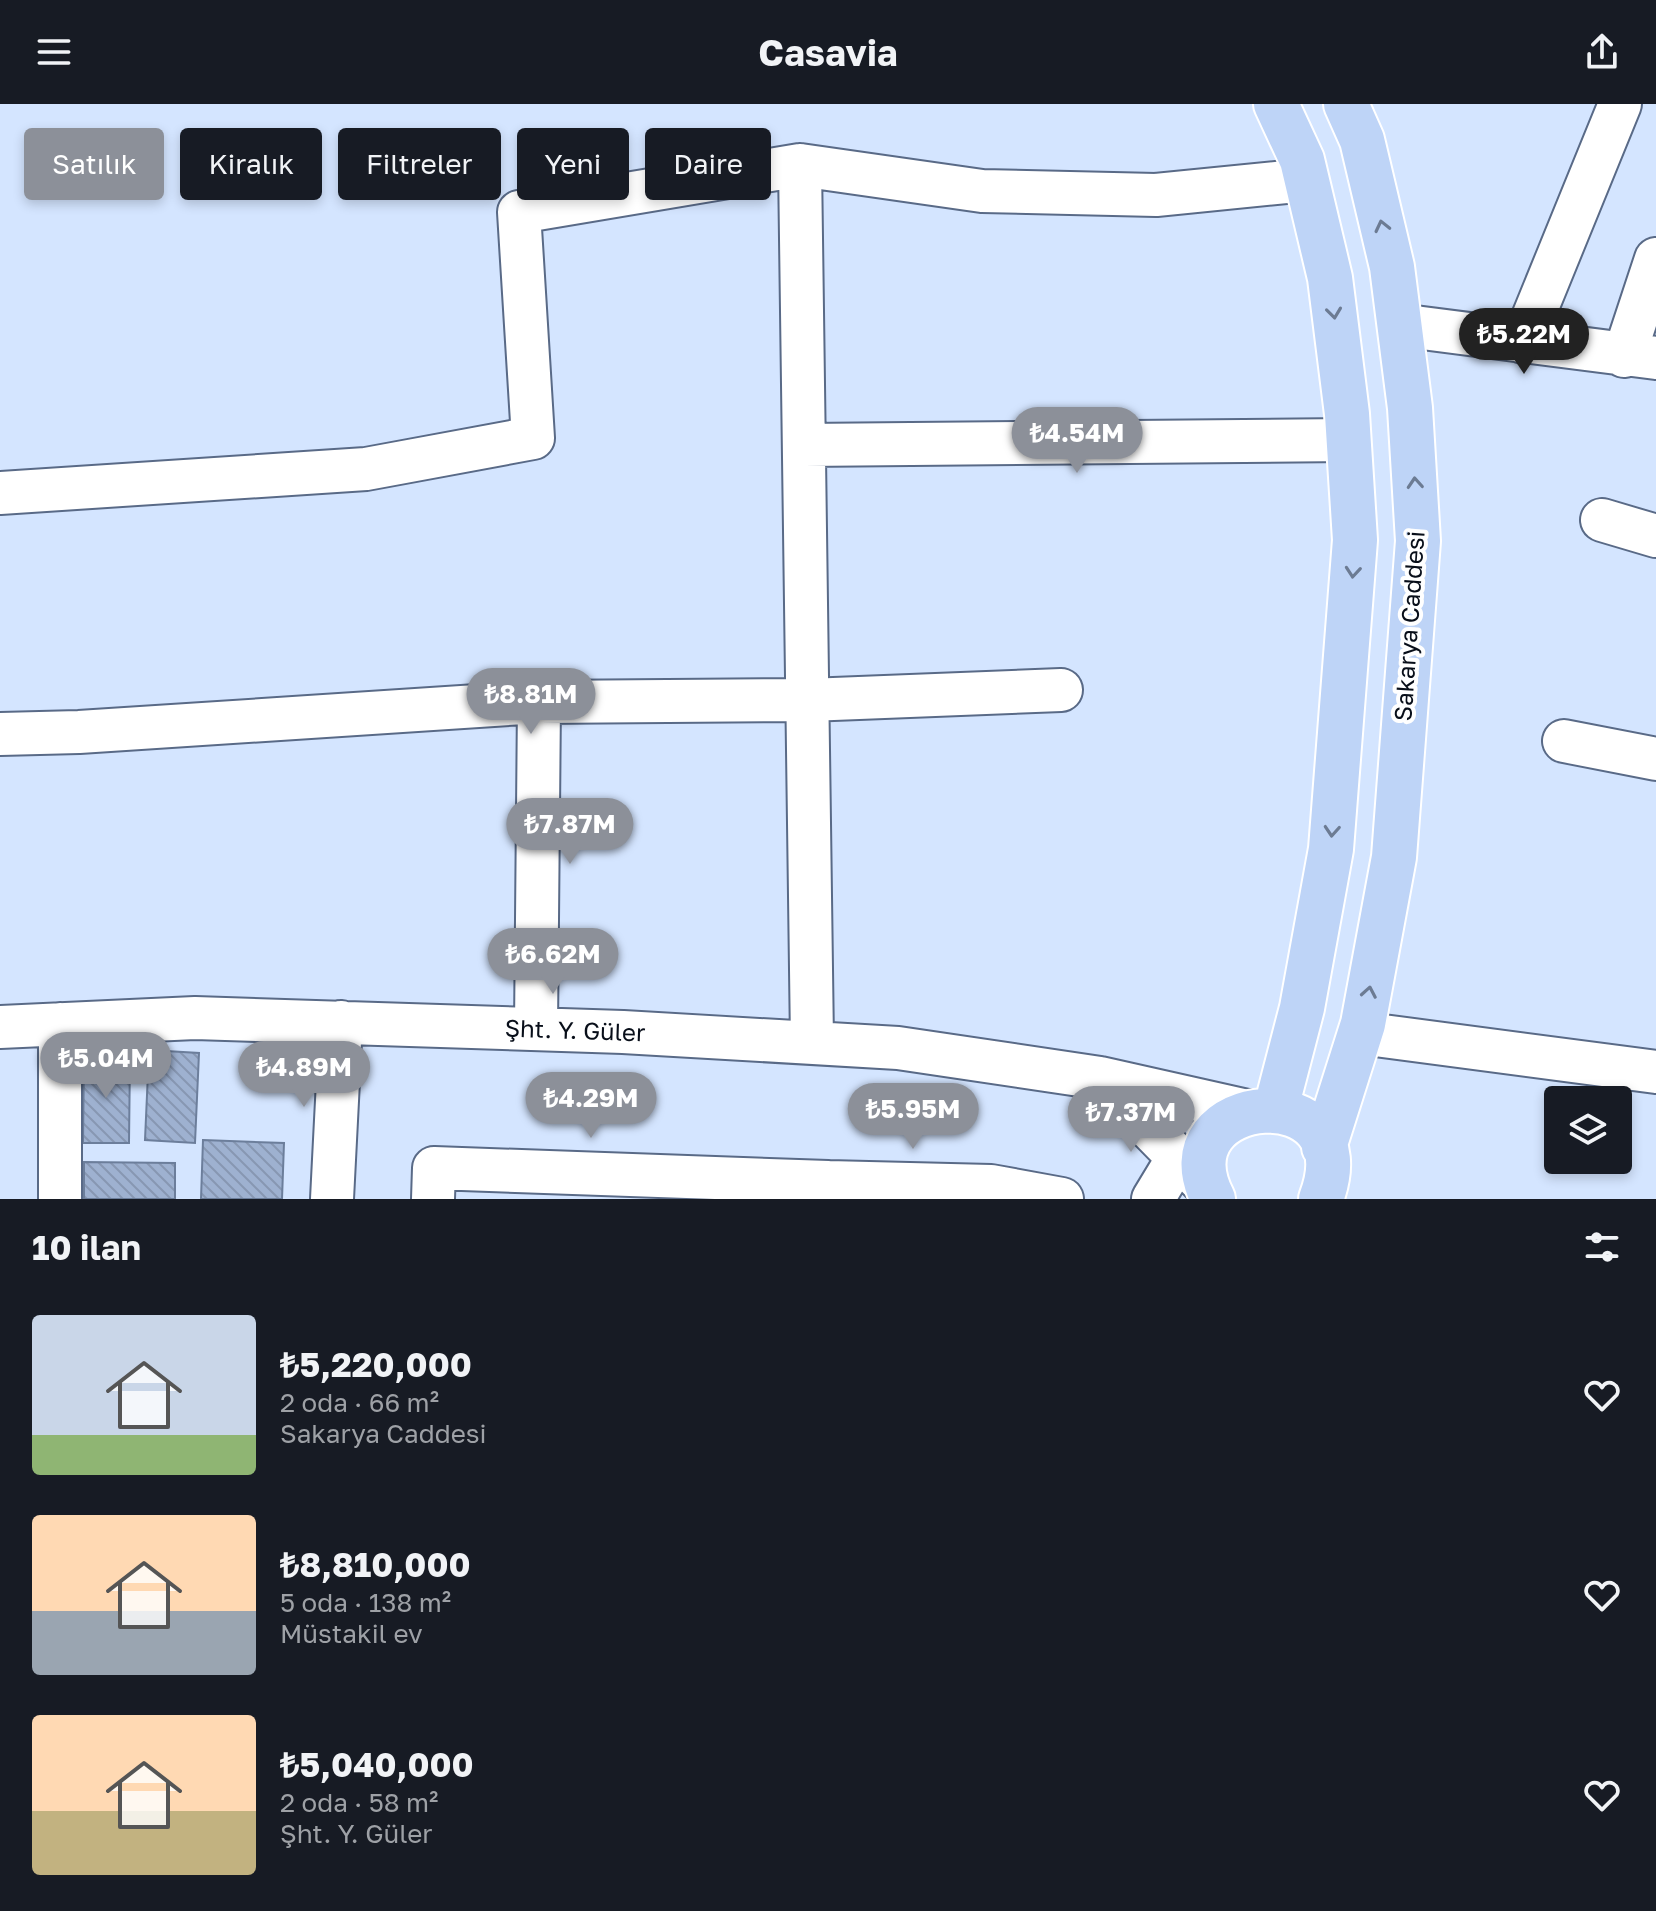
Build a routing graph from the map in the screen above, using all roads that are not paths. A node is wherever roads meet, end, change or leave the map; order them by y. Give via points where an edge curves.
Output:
1 (1276, 104) edge
2 (1346, 104) edge
3 (1620, 104) edge
4 (800, 165) junction
5 (1306, 180) junction
6 (1656, 259) edge
7 (1399, 325) junction
8 (1523, 342) junction
9 (1640, 357) edge
10 (1349, 440) junction
11 (804, 445) junction
12 (0, 493) edge
13 (1602, 520) dead end
14 (1656, 536) edge
15 (1061, 690) dead end
16 (808, 700) junction
17 (539, 702) junction
18 (0, 734) edge
19 (1564, 741) dead end
20 (1656, 759) edge
21 (341, 1022) junction
22 (60, 1024) junction
23 (0, 1027) edge
24 (536, 1029) junction
25 (1360, 1033) junction
26 (812, 1042) junction
27 (1656, 1072) edge
28 (1100, 1078) junction
29 (1261, 1109) junction
30 (1324, 1147) junction
31 (1199, 1181) edge
32 (828, 1191) edge
33 (1324, 1198) edge
34 (60, 1199) edge
35 (332, 1199) edge
36 (433, 1199) edge
37 (1062, 1199) edge
38 (1153, 1199) edge

1 - 5 main road
7 -> 2 main road, Sakarya Caddesi via 1392,267 1362,140
3 - 8 street
4 - 5 street via 982,191 1156,195
4 - 11 street
4 - 12 street via 519,212 533,438 366,469
5 -> 10 main road via 1330,278
6 - 9 street
7 - 8 street
25 -> 7 main road, Sakarya Caddesi via 1394,857 1418,541
8 - 9 street
10 - 11 street
10 -> 29 main road via 1355,540 1331,849 1302,1008
11 - 16 street
13 - 14 street
15 - 16 street
16 - 17 street
16 - 26 street
17 - 18 street
17 - 24 street
19 - 20 street
21 - 22 street, Şht. Y. Güler via 195,1018
21 - 24 street, Şht. Y. Güler
21 - 35 street
22 - 23 street, Şht. Y. Güler
22 - 34 street
24 - 26 street, Şht. Y. Güler
25 - 27 street
25 - 30 main road, Sakarya Caddesi
26 - 28 street, Şht. Y. Güler via 898,1048
28 - 29 street, Şht. Y. Güler
28 - 31 street
29 - 30 main road via 1297,1115
29 - 31 main road via 1228,1121 1213,1137
30 - 33 main road, Sakarya Caddesi via 1329,1168
31 - 38 street
32 - 36 street via 434,1168
32 - 37 street via 991,1186

